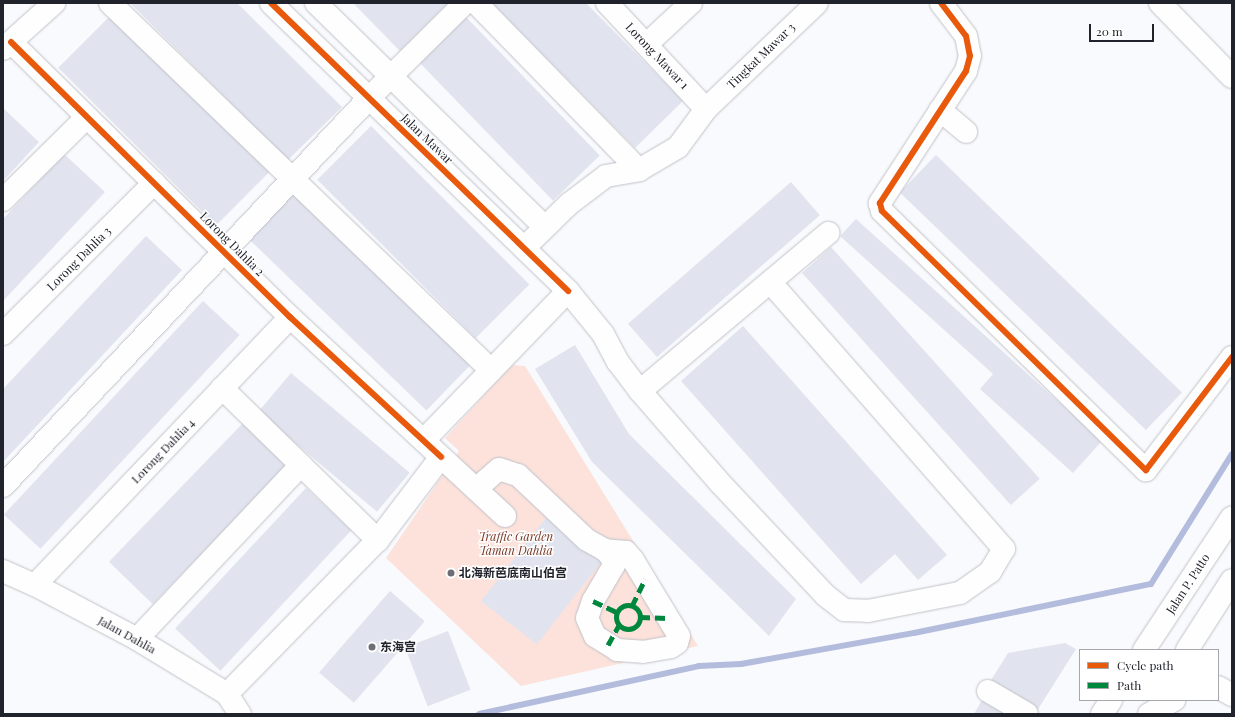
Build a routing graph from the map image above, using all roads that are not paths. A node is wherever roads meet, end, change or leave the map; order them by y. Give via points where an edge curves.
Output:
1 (54, 3) edge
2 (110, 3) edge
3 (271, 3) edge
4 (316, 3) edge
5 (466, 3) edge
6 (476, 3) edge
7 (607, 3) edge
8 (691, 3) edge
9 (817, 3) edge
10 (941, 3) edge
11 (1160, 3) edge
12 (647, 44) junction
13 (7, 45) edge
14 (391, 77) junction
15 (1232, 77) edge
16 (369, 98) junction
17 (706, 109) junction
18 (940, 110) junction
19 (87, 117) junction
20 (966, 132) dead end
21 (639, 170) junction
22 (294, 179) junction
23 (154, 183) junction
24 (3, 200) edge
25 (545, 227) junction
26 (828, 233) dead end
27 (524, 248) junction
28 (224, 252) junction
29 (770, 282) junction
30 (568, 290) junction
31 (290, 317) junction
32 (3, 334) edge
33 (1232, 357) edge
34 (491, 370) junction
35 (222, 388) junction
36 (640, 391) junction
37 (424, 440) junction
38 (441, 457) junction
39 (301, 465) junction
40 (3, 486) edge
41 (476, 489) junction
42 (505, 516) dead end
43 (1232, 517) edge
44 (378, 540) junction
45 (605, 550) junction
46 (3, 571) edge
47 (1232, 580) edge
48 (36, 585) junction
49 (137, 639) junction
50 (1145, 649) edge
51 (1188, 649) edge
52 (988, 691) dead end
53 (227, 694) junction
54 (1110, 701) edge
55 (1156, 701) edge
56 (1172, 701) edge
57 (240, 714) edge
58 (1028, 714) edge
59 (1102, 714) edge
60 (1149, 714) edge

1 - 13 street
2 - 22 street
3 - 16 street, Jalan Mawar
4 - 14 street
5 - 14 street
6 - 21 street
7 - 12 street, Lorong Mawar 1
8 - 12 street
9 - 17 street, Tingkat Mawar 3
10 - 18 street via 966,36 970,56 966,71
11 - 15 street
12 - 17 street, Lorong Mawar 1
13 - 19 street, Lorong Dahlia 2
14 - 16 street
14 - 25 street
16 - 22 street
16 - 27 street, Jalan Mawar
17 - 21 street, Tingkat Mawar 3 via 678,147
18 - 20 street
18 - 33 street via 880,203 882,211 1146,470
19 - 23 street, Lorong Dahlia 2
19 - 24 street
21 - 25 street via 606,176 569,204
22 - 28 street
22 - 34 street
23 - 28 street, Lorong Dahlia 2
23 - 32 street, Lorong Dahlia 3
25 - 27 street
26 - 29 street
27 - 30 street, Jalan Mawar
28 - 31 street, Lorong Dahlia 2
28 - 40 street
29 - 36 street
29 - 36 street, Jalan Mawar via 1004,550 990,572 960,593 868,611 844,610 824,595 720,483
30 - 34 street
30 - 36 street, Jalan Mawar via 603,334 618,362
31 - 35 street, Lorong Dahlia 4
31 - 37 street, Lorong Dahlia 2
34 - 37 street
35 - 39 street
35 - 48 street, Lorong Dahlia 4
37 - 38 street, Lorong Dahlia 2
38 - 41 street, Lorong Dahlia 2
38 - 44 street
39 - 44 street
39 - 49 street
41 - 42 street, Lorong Dahlia 2
41 - 45 street via 499,469 518,475 587,540
43 - 50 street, Jalan P. Patto
44 - 53 street
45 - 45 street via 626,552 633,560 679,636 677,643 672,647 643,652 616,650 595,636 589,626 588,610 614,565 613,559
46 - 48 street, Jalan Dahlia
47 - 51 street
48 - 49 street, Jalan Dahlia
49 - 53 street, Jalan Dahlia
52 - 58 street
53 - 57 street, Jalan Dahlia
54 - 59 street
55 - 60 street
56 - 60 street

